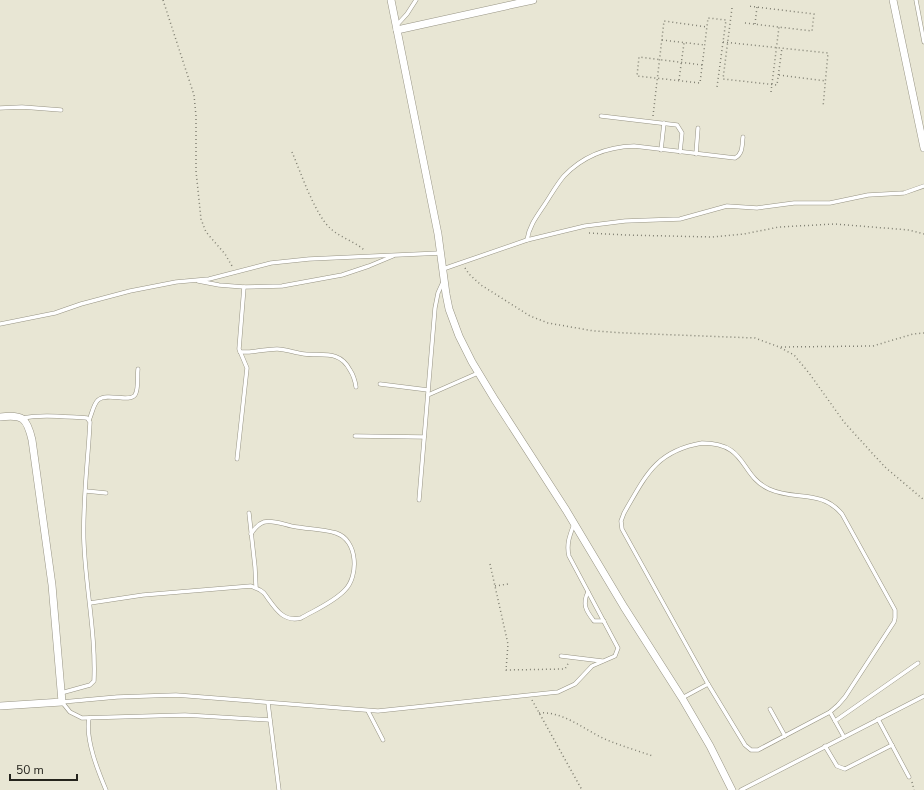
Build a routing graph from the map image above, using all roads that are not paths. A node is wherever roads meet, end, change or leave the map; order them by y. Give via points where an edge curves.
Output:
1 (391, 0) edge
2 (416, 0) edge
3 (534, 0) edge
4 (893, 0) edge
5 (916, 0) edge
6 (396, 28) junction
7 (924, 42) edge
8 (0, 108) edge
9 (61, 110) dead end
10 (600, 116) dead end
11 (664, 123) junction
12 (698, 128) dead end
13 (743, 138) dead end
14 (924, 148) edge
15 (662, 150) junction
16 (680, 152) junction
17 (696, 154) junction
18 (924, 186) edge
19 (527, 240) junction
20 (441, 253) junction
21 (395, 255) junction
22 (443, 269) junction
23 (444, 279) junction
24 (195, 281) junction
25 (244, 287) junction
26 (0, 324) edge
27 (240, 352) junction
28 (138, 369) dead end
29 (478, 373) junction
30 (380, 384) dead end
31 (356, 387) dead end
32 (428, 390) junction
33 (428, 395) junction
34 (0, 417) edge
35 (22, 418) junction
36 (89, 420) junction
37 (355, 436) dead end
38 (424, 437) junction
39 (237, 459) dead end
40 (86, 491) junction
41 (106, 493) dead end
42 (419, 500) dead end
43 (249, 514) dead end
44 (574, 524) junction
45 (251, 534) junction
46 (256, 588) junction
47 (588, 592) junction
48 (90, 603) junction
49 (604, 621) junction
50 (561, 656) dead end
51 (603, 661) junction
52 (918, 663) dead end
53 (708, 684) junction
54 (61, 693) junction
55 (924, 696) edge
56 (682, 698) junction
57 (62, 702) junction
58 (268, 703) junction
59 (0, 706) edge
60 (770, 709) dead end
61 (368, 711) junction
62 (830, 712) junction
63 (89, 718) junction
64 (878, 719) junction
65 (270, 720) junction
66 (835, 721) junction
67 (785, 736) junction
68 (844, 737) junction
69 (384, 740) dead end
70 (892, 745) junction
71 (825, 746) junction
72 (909, 777) road end
73 (106, 790) edge
74 (279, 790) edge
75 (732, 790) edge
76 (741, 790) edge

1 - 6 street
2 - 6 lane
3 - 6 street
4 - 14 street
5 - 7 lane
6 - 20 street
8 - 9 lane
10 - 11 lane
11 - 15 lane
11 - 16 lane via 677,125 681,130
12 - 17 lane
13 - 17 lane via 741,152 736,158
15 - 16 lane
15 - 19 lane via 620,147 583,160 563,177 531,224
16 - 17 lane
18 - 19 lane via 904,193 868,195 830,203 794,203 756,208 727,206 680,219 605,223
19 - 22 lane
20 - 21 lane
20 - 22 street
21 - 24 lane via 290,261 260,265
21 - 25 lane via 338,276 282,286
22 - 23 street
23 - 29 street via 453,323
23 - 32 lane via 436,301
24 - 25 lane
24 - 26 lane via 130,291 55,313
25 - 27 lane
27 - 31 lane via 280,349 337,356 347,364
27 - 39 lane via 247,368
28 - 36 lane via 134,396 100,399 95,404
29 - 33 lane
29 - 44 street
30 - 32 lane
32 - 33 lane
33 - 38 lane
34 - 35 street via 14,415
35 - 36 lane via 46,416
35 - 54 street via 29,429 35,463 52,585
36 - 40 lane
37 - 38 lane
38 - 42 lane
40 - 41 lane
40 - 48 lane via 83,526
43 - 45 lane
44 - 47 lane via 567,544 569,556
44 - 56 street
45 - 46 lane
45 - 46 lane via 260,524 268,521 337,533 350,546 354,561 353,575 345,591 301,618 283,616 264,593
46 - 48 lane via 246,586 169,592
47 - 49 lane
47 - 49 lane via 585,606 594,621
48 - 54 lane via 94,681 90,686
49 - 51 lane via 618,651 615,656
50 - 51 lane
51 - 61 lane via 592,666 575,684 558,692
52 - 66 lane
53 - 56 lane
53 - 62 lane via 623,533 621,525 622,516 631,500 656,464 682,447 702,443 726,447 733,451 756,479 769,489 816,497 833,505 842,514 894,607 894,622 845,697
53 - 67 lane via 747,748 758,750
54 - 57 street
55 - 64 lane
56 - 75 street
57 - 58 lane via 117,696 169,695
57 - 59 street
57 - 63 lane via 65,708 76,716
58 - 61 lane
58 - 65 lane
60 - 67 lane
61 - 69 lane
62 - 66 lane
62 - 67 lane
63 - 65 lane via 185,715
63 - 73 lane via 88,731 92,749
64 - 68 lane
64 - 70 lane
65 - 74 lane
66 - 68 lane
68 - 71 lane
70 - 71 lane via 844,769 838,766
70 - 72 lane
71 - 76 lane

